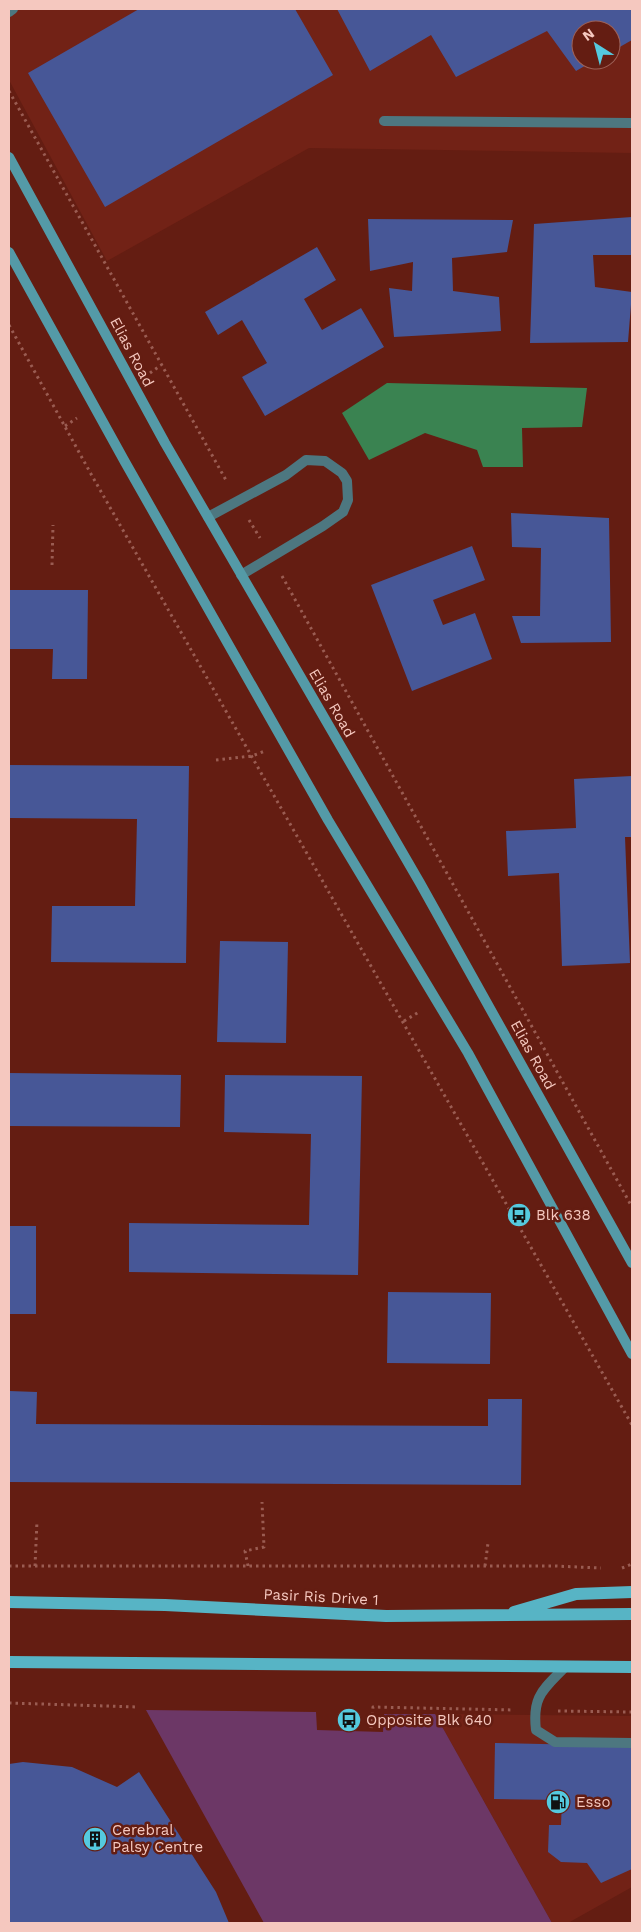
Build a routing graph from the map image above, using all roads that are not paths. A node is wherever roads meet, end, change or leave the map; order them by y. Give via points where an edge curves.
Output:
1 (13, 9) edge
2 (9, 12) edge
3 (384, 121) dead end
4 (632, 123) edge
5 (9, 157) edge
6 (9, 252) edge
7 (208, 517) junction
8 (241, 575) junction
9 (632, 1263) edge
10 (632, 1354) edge
11 (632, 1592) edge
12 (9, 1602) edge
13 (632, 1614) edge
14 (498, 1616) junction
15 (9, 1662) edge
16 (565, 1667) junction
17 (632, 1667) edge
18 (632, 1743) edge

1 - 2 lane
3 - 4 lane
5 - 7 main road, Elias Road
6 - 10 main road via 328,820 468,1053
7 - 8 main road, Elias Road
7 - 8 lane via 286,475 306,460 326,461 347,481 348,500 343,512
8 - 9 main road, Elias Road via 420,883
11 - 14 main road via 576,1594
12 - 14 main road, Pasir Ris Drive 1 via 165,1605 386,1616
13 - 14 main road, Pasir Ris Drive 1
15 - 16 main road
16 - 17 main road
16 - 18 lane via 541,1692 534,1711 536,1730 555,1742

